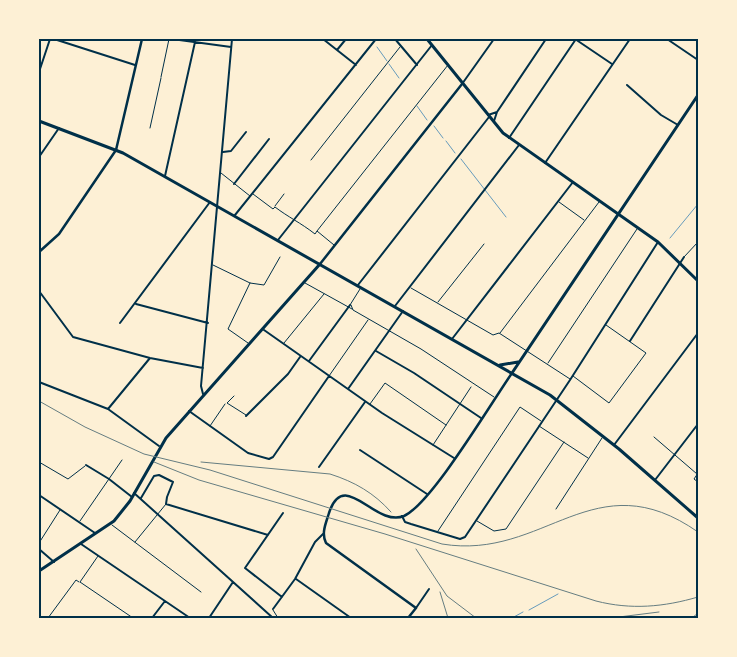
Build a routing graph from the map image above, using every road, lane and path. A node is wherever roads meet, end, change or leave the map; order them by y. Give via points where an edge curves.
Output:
1 (50, 39) edge
2 (54, 39) edge
3 (142, 39) edge
4 (171, 39) edge
5 (232, 39) edge
6 (323, 39) edge
7 (346, 39) edge
8 (376, 39) edge
9 (395, 39) edge
10 (427, 39) edge
11 (494, 39) edge
12 (546, 39) edge
13 (576, 39) edge
14 (630, 39) edge
15 (667, 39) edge
16 (195, 42) junction
17 (432, 45) junction
18 (401, 46) junction
19 (231, 47) junction
20 (337, 50) junction
21 (698, 60) edge
22 (612, 64) junction
23 (136, 65) junction
24 (356, 65) junction
25 (417, 65) junction
26 (448, 65) junction
27 (39, 72) edge
28 (462, 84) junction
29 (627, 85) dead end
30 (698, 95) edge
31 (497, 112) junction
32 (488, 116) junction
33 (39, 121) edge
34 (494, 123) junction
35 (678, 125) junction
36 (59, 128) junction
37 (150, 128) dead end
38 (246, 132) dead end
39 (509, 138) junction
40 (269, 139) dead end
41 (519, 145) junction
42 (116, 150) junction
43 (222, 152) junction
44 (39, 157) edge
45 (311, 160) dead end
46 (545, 163) junction
47 (221, 173) junction
48 (165, 176) junction
49 (573, 182) junction
50 (234, 184) junction
51 (254, 194) junction
52 (284, 194) dead end
53 (251, 196) junction
54 (210, 201) junction
55 (558, 201) junction
56 (600, 201) junction
57 (218, 206) junction
58 (275, 207) junction
59 (618, 214) junction
60 (235, 215) junction
61 (294, 220) junction
62 (585, 221) junction
63 (638, 228) junction
64 (317, 231) junction
65 (278, 240) junction
66 (658, 242) junction
67 (698, 242) edge
68 (484, 244) dead end
69 (335, 245) junction
70 (39, 252) edge
71 (280, 257) dead end
72 (684, 257) joint
73 (680, 263) junction
74 (320, 264) junction
75 (213, 265) junction
76 (698, 281) edge
77 (305, 282) junction
78 (250, 283) junction
79 (360, 286) junction
80 (409, 287) junction
81 (39, 291) edge
82 (324, 294) junction
83 (437, 303) junction
84 (136, 304) junction
85 (350, 304) junction
86 (395, 306) junction
87 (348, 307) junction
88 (353, 310) junction
89 (403, 311) junction
90 (368, 319) junction
91 (466, 320) junction
92 (120, 323) dead end
93 (208, 323) junction
94 (605, 324) junction
95 (264, 330) junction
96 (390, 331) junction
97 (499, 333) junction
98 (698, 333) edge
99 (452, 339) junction
100 (630, 341) junction
101 (284, 344) junction
102 (250, 345) junction
103 (527, 350) junction
104 (376, 351) junction
105 (301, 356) junction
106 (150, 358) junction
107 (309, 362) junction
108 (518, 362) junction
109 (495, 363) junction
110 (547, 363) junction
111 (203, 368) junction
112 (512, 373) junction
113 (329, 376) junction
114 (573, 376) junction
115 (570, 380) junction
116 (39, 382) edge
117 (471, 387) dead end
118 (348, 389) junction
119 (204, 394) junction
120 (234, 396) dead end
121 (494, 398) junction
122 (557, 399) junction
123 (365, 401) junction
124 (226, 404) junction
125 (370, 404) junction
126 (460, 404) junction
127 (108, 409) junction
128 (188, 411) junction
129 (246, 416) joint
130 (481, 418) junction
131 (542, 422) junction
132 (698, 424) edge
133 (446, 425) junction
134 (210, 426) junction
135 (539, 426) junction
136 (603, 436) junction
137 (654, 437) dead end
138 (564, 442) junction
139 (614, 445) junction
140 (159, 446) junction
141 (433, 446) junction
142 (360, 450) dead end
143 (675, 454) junction
144 (454, 458) junction
145 (589, 458) junction
146 (122, 460) dead end
147 (39, 462) edge
148 (86, 465) joint
149 (319, 467) dead end
150 (698, 473) edge
151 (108, 478) junction
152 (655, 480) junction
153 (698, 482) edge
154 (39, 495) edge
155 (133, 495) junction
156 (428, 495) junction
157 (141, 499) junction
158 (166, 504) junction
159 (556, 509) dead end
160 (60, 510) junction
161 (691, 512) junction
162 (698, 512) edge
163 (283, 513) dead end
164 (159, 515) junction
165 (402, 516) junction
166 (698, 518) edge
167 (476, 520) junction
168 (79, 522) junction
169 (111, 524) junction
170 (437, 533) junction
171 (96, 534) junction
172 (323, 534) junction
173 (268, 535) junction
174 (135, 542) junction
175 (39, 543) edge
176 (81, 544) junction
177 (39, 549) edge
178 (98, 555) junction
179 (54, 562) junction
180 (39, 571) edge
181 (295, 579) junction
182 (80, 582) junction
183 (234, 582) junction
184 (429, 589) dead end
185 (202, 592) dead end
186 (282, 597) junction
187 (164, 601) junction
188 (416, 608) junction
189 (273, 609) joint
190 (268, 615) junction
191 (48, 618) edge
192 (134, 618) edge
193 (152, 618) edge
194 (190, 618) edge
195 (209, 618) edge
196 (266, 618) edge
197 (273, 618) edge
198 (278, 618) edge
199 (351, 618) edge
200 (408, 618) edge

1 - 27 street
2 - 23 street
3 - 23 street
4 - 16 street
4 - 37 street
5 - 19 street
6 - 20 street
7 - 20 street
8 - 24 street
9 - 18 street
10 - 17 main road
11 - 28 street
12 - 31 street
13 - 22 street
13 - 39 street
14 - 22 street
15 - 21 street
16 - 19 street
16 - 48 street
17 - 25 street
17 - 26 main road
18 - 25 street
18 - 45 street
19 - 43 street
20 - 24 street
22 - 46 street
23 - 42 street
24 - 51 street
25 - 61 street
26 - 28 main road
26 - 64 street
28 - 32 main road
28 - 69 street
29 - 35 street via 661,115
30 - 35 main road
31 - 32 street
31 - 34 street
32 - 34 main road
32 - 79 street
33 - 36 main road
34 - 39 main road
35 - 59 main road
36 - 42 main road
36 - 44 street
38 - 43 street via 232,151
39 - 41 main road
40 - 50 street
41 - 46 main road
41 - 80 street
42 - 48 main road
42 - 70 street via 59,234
43 - 47 street
46 - 49 main road
47 - 50 street
47 - 57 street
48 - 54 main road
49 - 55 street
49 - 56 main road
50 - 53 street
51 - 53 street
51 - 58 street via 273,209
52 - 58 street
53 - 60 street
54 - 57 main road
54 - 84 street
55 - 62 street
55 - 91 street
56 - 59 main road
56 - 62 street
57 - 60 main road
57 - 75 street
58 - 61 street
59 - 63 main road
59 - 103 main road
60 - 65 main road
61 - 64 street via 315,234
61 - 65 street
62 - 97 street
63 - 66 main road
63 - 110 street
64 - 69 street
65 - 74 main road
66 - 73 main road
66 - 94 street
67 - 72 street
68 - 83 street
69 - 74 street
71 - 78 street via 265,285
72 - 73 street
73 - 76 main road
73 - 100 street
74 - 77 main road
74 - 79 main road
75 - 78 street
75 - 93 street
77 - 82 street
77 - 95 main road
78 - 102 street via 228,329
79 - 85 street
79 - 86 main road
80 - 83 street
80 - 86 street
81 - 106 street via 73,337
82 - 87 street
82 - 101 street
83 - 91 street
84 - 92 street
84 - 93 street
85 - 87 street
85 - 88 street
86 - 89 main road
87 - 88 street
87 - 107 street
88 - 90 street
89 - 96 street
89 - 99 main road
90 - 96 street
90 - 113 street
91 - 97 street via 493,335
91 - 99 street
93 - 111 street
94 - 100 street
94 - 114 street
95 - 101 street
95 - 102 main road
96 - 104 street
96 - 121 street
97 - 103 street
98 - 139 street
99 - 109 main road
100 - 114 street via 646,354 609,403
101 - 105 street
102 - 119 main road
103 - 108 main road
103 - 110 street
104 - 118 street
104 - 126 street
105 - 107 street
105 - 129 street via 288,374
106 - 111 street
106 - 127 street
107 - 113 street
108 - 109 main road
108 - 112 main road
109 - 112 main road
110 - 115 street
111 - 119 street via 201,386
112 - 121 street
112 - 122 main road
113 - 118 street
113 - 134 street via 270,459 248,453
114 - 115 street
115 - 122 street
116 - 127 street
117 - 126 street
118 - 123 street
119 - 128 main road
120 - 124 street
121 - 130 street
122 - 131 street
122 - 136 main road
123 - 125 street
123 - 149 street
124 - 129 street
124 - 134 street
125 - 133 street via 385,383
125 - 141 street
126 - 130 street
126 - 133 street
127 - 140 street
128 - 134 street
128 - 140 main road
130 - 144 street
131 - 135 street
131 - 170 street via 520,407
132 - 143 street
133 - 141 street
135 - 138 street
135 - 167 street
136 - 139 main road
136 - 145 street
137 - 143 street
138 - 145 street
138 - 167 street via 506,529 494,531
139 - 152 main road
140 - 155 main road
141 - 144 street
142 - 156 street
143 - 150 street
143 - 152 street
144 - 156 street
145 - 159 street
146 - 151 street
147 - 148 street via 68,479
148 - 151 street
150 - 153 street via 694,479
151 - 155 street
151 - 168 street
152 - 161 main road
154 - 160 street
155 - 157 street
155 - 169 main road
156 - 165 street
157 - 158 street via 154,476 159,475 173,482
157 - 164 street
158 - 164 street
158 - 173 street
160 - 168 street
160 - 175 street
161 - 162 main road
161 - 166 main road
163 - 173 street
164 - 174 street
164 - 183 street
165 - 170 street via 406,523
165 - 172 street via 384,515 350,496 342,495 334,501
167 - 170 street via 462,538
168 - 171 street
169 - 171 main road
169 - 174 street
171 - 176 main road
172 - 181 street via 315,542
172 - 188 street via 333,550
173 - 186 street via 244,568
174 - 185 street
176 - 178 street
176 - 179 main road
177 - 179 street
178 - 182 street
178 - 187 street
179 - 180 main road
181 - 186 street
181 - 199 street
182 - 191 street via 76,580
182 - 192 street
183 - 190 street
183 - 195 street
184 - 188 street
186 - 189 street
187 - 193 street
187 - 194 street
188 - 200 street
189 - 198 street
190 - 196 street
190 - 197 street

